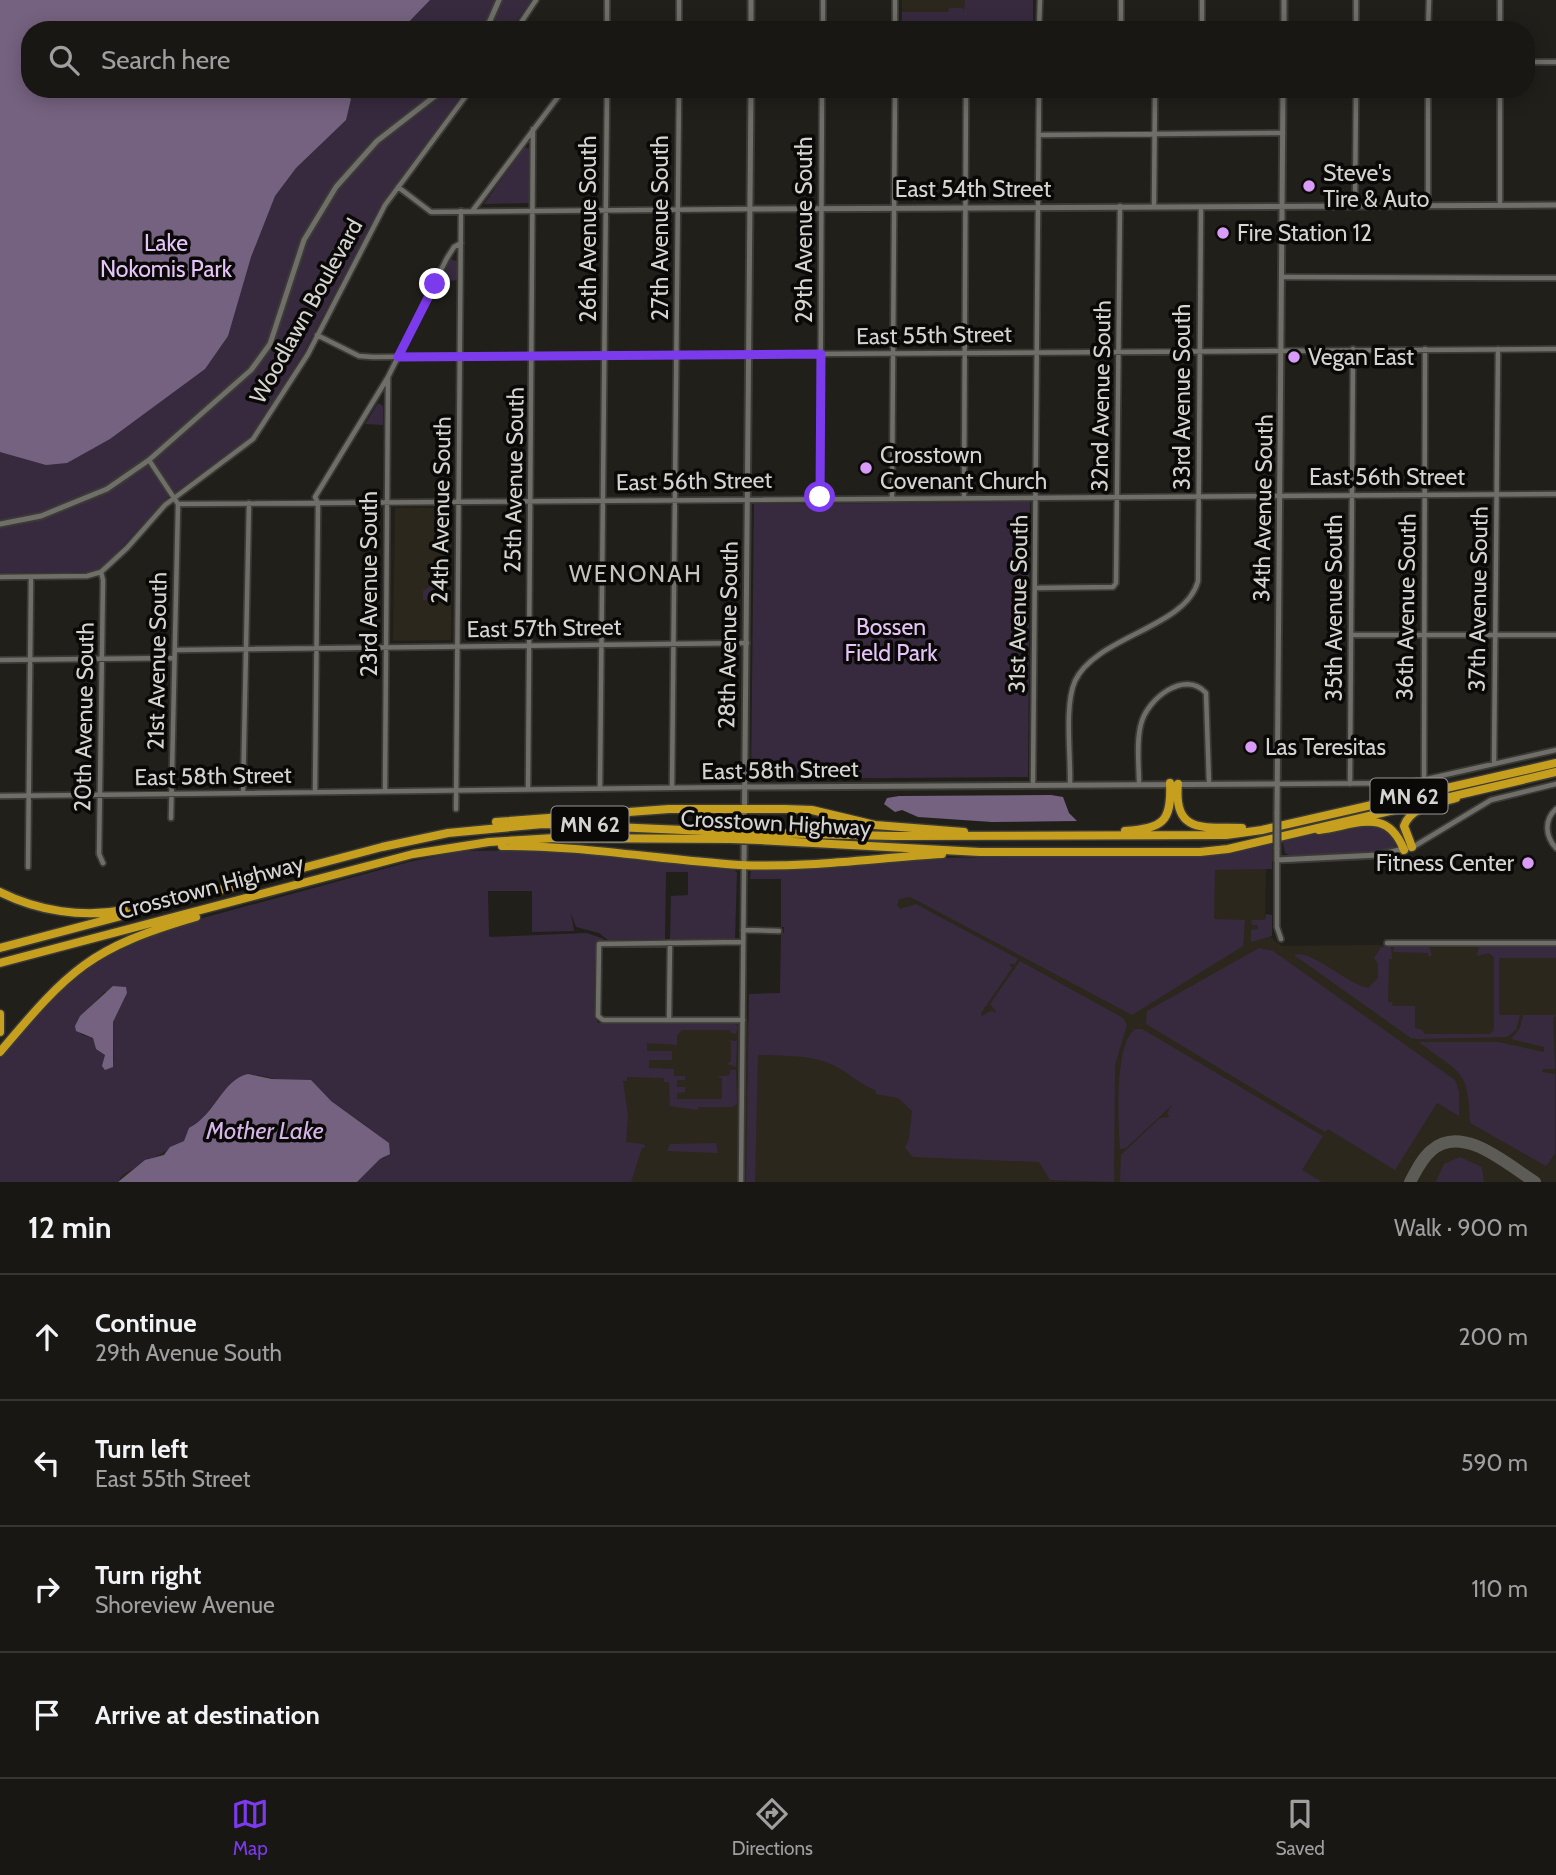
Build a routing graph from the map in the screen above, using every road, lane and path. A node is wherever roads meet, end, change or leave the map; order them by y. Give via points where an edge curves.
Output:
1 (499, 0) edge
2 (536, 0) edge
3 (607, 0) edge
4 (679, 0) edge
5 (751, 0) edge
6 (823, 0) edge
7 (895, 0) edge
8 (1040, 0) edge
9 (1121, 0) edge
10 (1202, 0) edge
11 (1284, 0) edge
12 (1356, 0) edge
13 (1429, 0) edge
14 (1500, 0) edge
15 (489, 21) edge
16 (522, 21) edge
17 (607, 21) edge
18 (679, 21) edge
19 (751, 21) edge
20 (823, 21) edge
21 (895, 21) edge
22 (1039, 21) edge
23 (1121, 21) edge
24 (1202, 21) edge
25 (1284, 21) edge
26 (1356, 21) edge
27 (1428, 21) edge
28 (1500, 21) edge
29 (1535, 62) edge
30 (1556, 62) edge
31 (432, 98) edge
32 (464, 98) edge
33 (558, 98) edge
34 (607, 98) edge
35 (679, 98) edge
36 (751, 98) edge
37 (822, 98) edge
38 (895, 98) edge
39 (966, 98) edge
40 (1039, 98) edge
41 (1155, 98) edge
42 (1283, 98) edge
43 (1356, 98) edge
44 (1428, 98) edge
45 (1500, 98) edge
46 (533, 130) junction
47 (1154, 133) junction
48 (1283, 133) junction
49 (1039, 135) junction
50 (398, 187) junction
51 (1154, 205) junction
52 (1201, 205) junction
53 (1282, 205) junction
54 (1355, 205) junction
55 (1427, 205) junction
56 (1500, 205) junction
57 (1556, 205) edge
58 (1038, 206) junction
59 (1120, 206) junction
60 (894, 207) junction
61 (966, 207) junction
62 (822, 208) junction
63 (678, 209) junction
64 (750, 209) junction
65 (533, 210) junction
66 (606, 210) junction
67 (461, 211) junction
68 (473, 211) junction
69 (461, 243) junction
70 (1282, 277) junction
71 (1556, 278) edge
72 (317, 335) junction
73 (1353, 349) junction
74 (1425, 349) junction
75 (1498, 349) junction
76 (1556, 349) edge
77 (1200, 350) junction
78 (1282, 350) junction
79 (1119, 351) junction
80 (965, 352) junction
81 (1038, 352) junction
82 (893, 353) junction
83 (677, 354) junction
84 (749, 354) junction
85 (821, 354) junction
86 (604, 355) junction
87 (460, 356) junction
88 (533, 356) junction
89 (398, 357) junction
90 (388, 377) junction
91 (149, 460) junction
92 (1425, 494) junction
93 (1497, 494) junction
94 (1556, 494) edge
95 (1117, 495) junction
96 (1199, 495) junction
97 (1280, 495) junction
98 (1353, 495) junction
99 (1036, 496) junction
100 (820, 497) junction
101 (892, 497) junction
102 (964, 497) junction
103 (747, 498) junction
104 (676, 499) junction
105 (531, 500) junction
106 (604, 500) junction
107 (177, 501) junction
108 (459, 501) junction
109 (388, 502) junction
110 (248, 503) junction
111 (318, 503) junction
112 (0, 524) edge
113 (101, 572) junction
114 (0, 577) edge
115 (31, 577) junction
116 (1035, 588) junction
117 (1351, 635) junction
118 (1423, 635) junction
119 (1496, 635) junction
120 (1556, 635) edge
121 (674, 643) junction
122 (747, 643) junction
123 (602, 644) junction
124 (530, 645) junction
125 (458, 646) junction
126 (387, 647) junction
127 (316, 648) junction
128 (246, 649) junction
129 (175, 650) junction
130 (174, 658) junction
131 (30, 659) junction
132 (102, 659) junction
133 (0, 660) edge
134 (1556, 750) edge
135 (1556, 763) edge
136 (1494, 764) junction
137 (1556, 772) edge
138 (1521, 778) junction
139 (1424, 781) junction
140 (1209, 783) junction
141 (1033, 784) junction
142 (1070, 784) junction
143 (1139, 784) junction
144 (1174, 784) junction
145 (1278, 784) junction
146 (1350, 784) junction
147 (1556, 784) edge
148 (744, 787) junction
149 (600, 788) junction
150 (672, 788) junction
151 (528, 789) junction
152 (456, 790) junction
153 (385, 791) junction
154 (315, 792) junction
155 (243, 793) junction
156 (171, 794) junction
157 (99, 795) junction
158 (0, 796) edge
159 (28, 796) junction
160 (1556, 808) edge
161 (456, 809) dead end
162 (744, 809) junction
163 (171, 818) dead end
164 (1302, 829) junction
165 (1262, 830) junction
166 (448, 833) junction
167 (731, 835) junction
168 (759, 836) junction
169 (987, 836) junction
170 (1066, 836) junction
171 (464, 845) junction
172 (1408, 848) junction
173 (1556, 848) edge
174 (980, 852) junction
175 (1277, 860) junction
176 (103, 863) dead end
177 (744, 865) junction
178 (28, 867) dead end
179 (0, 892) edge
180 (247, 898) junction
181 (176, 902) junction
182 (743, 930) junction
183 (779, 931) dead end
184 (1281, 939) dead end
185 (743, 942) junction
186 (670, 943) junction
187 (1387, 943) dead end
188 (1556, 943) edge
189 (0, 948) edge
190 (0, 963) edge
191 (0, 1014) edge
192 (669, 1020) junction
193 (743, 1020) junction
194 (0, 1032) edge
195 (0, 1052) edge
196 (741, 1182) edge

1 - 15 street
2 - 16 street
3 - 17 street
4 - 18 street
5 - 19 street
6 - 20 street
7 - 21 street
8 - 22 street
9 - 23 street
10 - 24 street
11 - 25 street
12 - 26 street
13 - 27 street
14 - 28 street
29 - 30 street
31 - 91 street via 377,141 327,200 304,240 275,332 260,360
32 - 50 street, Woodlawn Boulevard
33 - 46 street
34 - 66 street, 26th Avenue South
35 - 63 street, 27th Avenue South
36 - 64 street, 28th Avenue South
37 - 62 street, 29th Avenue South
38 - 60 street
39 - 61 street
40 - 49 street, 31st Avenue South
41 - 47 street
42 - 48 street, 34th Avenue South
43 - 54 street
44 - 55 street
45 - 56 street
46 - 65 street, 25th Avenue South
46 - 68 street
47 - 48 street
47 - 49 street
47 - 51 street
48 - 53 street, 34th Avenue South
49 - 58 street, 31st Avenue South
50 - 67 street, East 54th Street via 431,212
50 - 72 street, Woodlawn Boulevard via 374,223
51 - 52 street, East 54th Street
51 - 59 street, East 54th Street
52 - 53 street, East 54th Street
52 - 77 street, 33rd Avenue South
53 - 54 street, East 54th Street
53 - 70 street, 34th Avenue South
54 - 55 street, East 54th Street
55 - 56 street, East 54th Street
56 - 57 street, East 54th Street
58 - 59 street, East 54th Street
58 - 61 street, East 54th Street
58 - 81 street, 31st Avenue South
59 - 79 street, 32nd Avenue South
60 - 61 street, East 54th Street
60 - 62 street, East 54th Street
60 - 82 street
61 - 80 street
62 - 64 street, East 54th Street
62 - 85 street, 29th Avenue South
63 - 64 street, East 54th Street
63 - 66 street, East 54th Street
63 - 83 street, 27th Avenue South
64 - 84 street, 28th Avenue South
65 - 66 street, East 54th Street
65 - 68 street, East 54th Street
65 - 88 street, 25th Avenue South
66 - 86 street, 26th Avenue South
67 - 68 street, East 54th Street
67 - 69 street, 24th Avenue South
69 - 87 street, 24th Avenue South
69 - 89 street via 447,258
70 - 71 street
70 - 78 street, 34th Avenue South
72 - 89 street, East 55th Street via 359,356
72 - 107 street, Woodlawn Boulevard via 253,439
73 - 74 street, East 55th Street
73 - 78 street, East 55th Street
73 - 98 street, 35th Avenue South
74 - 75 street, East 55th Street
74 - 92 street, 36th Avenue South
75 - 76 street, East 55th Street
75 - 93 street, 37th Avenue South
77 - 78 street, East 55th Street
77 - 79 street, East 55th Street
77 - 96 street, 33rd Avenue South
78 - 97 street, 34th Avenue South
79 - 81 street, East 55th Street
79 - 95 street, 32nd Avenue South
80 - 81 street, East 55th Street
80 - 82 street, East 55th Street
80 - 102 street
81 - 99 street, 31st Avenue South
82 - 85 street, East 55th Street
82 - 101 street
83 - 84 street, East 55th Street
83 - 86 street, East 55th Street
83 - 104 street, 27th Avenue South
84 - 85 street, East 55th Street
84 - 103 street, 28th Avenue South
85 - 100 street, 29th Avenue South
86 - 88 street, East 55th Street
86 - 106 street, 26th Avenue South
87 - 88 street, East 55th Street
87 - 89 street, East 55th Street
87 - 108 street, 24th Avenue South
88 - 105 street, 25th Avenue South
89 - 90 street
90 - 109 street, 23rd Avenue South
90 - 111 street via 316,494
91 - 107 street
91 - 112 street via 107,489 63,509
92 - 93 street, East 56th Street
92 - 98 street, East 56th Street
92 - 118 street, 36th Avenue South
93 - 94 street, East 56th Street
93 - 119 street, 37th Avenue South
95 - 96 street, East 56th Street
95 - 99 street, East 56th Street
95 - 116 street, 32nd Avenue South via 1115,586
96 - 97 street, East 56th Street
96 - 142 street, 33rd Avenue South via 1197,588 1186,601 1093,660 1077,678 1071,698
97 - 98 street, East 56th Street
97 - 145 street, 34th Avenue South
98 - 117 street, 35th Avenue South
99 - 102 street, East 56th Street
99 - 116 street, 31st Avenue South
100 - 101 street, East 56th Street
100 - 103 street, East 56th Street
101 - 102 street, East 56th Street
103 - 104 street, East 56th Street
103 - 122 street, 28th Avenue South
104 - 106 street, East 56th Street
104 - 121 street, 27th Avenue South
105 - 106 street, East 56th Street
105 - 108 street, East 56th Street
105 - 124 street, 25th Avenue South
106 - 123 street, 26th Avenue South
107 - 110 street, East 56th Street
107 - 113 street, Woodlawn Boulevard via 154,515
107 - 129 street, 21st Avenue South
108 - 109 street, East 56th Street
108 - 125 street, 24th Avenue South
109 - 111 street, East 56th Street
109 - 126 street, 23rd Avenue South
110 - 111 street, East 56th Street
110 - 128 street
111 - 127 street
113 - 115 street
113 - 132 street, 20th Avenue South
114 - 115 street
115 - 131 street
116 - 141 street, 31st Avenue South
117 - 118 street
117 - 146 street, 35th Avenue South
118 - 119 street
118 - 139 street, 36th Avenue South
119 - 120 street
119 - 136 street, 37th Avenue South
121 - 122 street, East 57th Street
121 - 123 street, East 57th Street
121 - 150 street, 27th Avenue South
122 - 148 street, 28th Avenue South
123 - 124 street, East 57th Street
123 - 149 street, 26th Avenue South
124 - 125 street, East 57th Street
124 - 151 street, 25th Avenue South
125 - 126 street, East 57th Street
125 - 152 street, 24th Avenue South
126 - 127 street, East 57th Street
126 - 153 street, 23rd Avenue South
127 - 128 street, East 57th Street
127 - 154 street
128 - 129 street, East 57th Street
128 - 155 street
129 - 130 street, 21st Avenue South
130 - 132 street
130 - 156 street, 21st Avenue South
131 - 132 street
131 - 133 street
131 - 159 street
132 - 157 street, 20th Avenue South
134 - 136 street, East 58th Street
135 - 165 highway, Crosstown Highway / MN 62
136 - 139 street, East 58th Street
137 - 138 highway, Crosstown Highway / MN 62
138 - 164 highway, Crosstown Highway / MN 62
138 - 172 highway via 1414,811 1404,826
139 - 146 street, East 58th Street
140 - 143 street via 1206,693 1190,683 1177,685 1156,699 1141,723
140 - 144 street, East 58th Street
140 - 145 street, East 58th Street
141 - 142 street, East 58th Street
141 - 148 street, East 58th Street
142 - 143 street, East 58th Street
143 - 144 street, East 58th Street
144 - 165 highway via 1178,811 1193,825
144 - 170 highway via 1170,811 1163,822 1149,829
145 - 146 street, East 58th Street
145 - 175 street, 34th Avenue South, bridge
147 - 172 street via 1491,800
148 - 150 street, East 58th Street
148 - 162 street, 28th Avenue South
149 - 150 street, East 58th Street
149 - 151 street, East 58th Street
151 - 152 street, East 58th Street
152 - 153 street, East 58th Street
152 - 161 street, 24th Avenue South
153 - 154 street, East 58th Street
154 - 155 street, East 58th Street
155 - 156 street, East 58th Street
156 - 157 street, East 58th Street
156 - 163 street, 21st Avenue South
157 - 159 street, East 58th Street
157 - 176 street, 20th Avenue South
158 - 159 street, East 58th Street
159 - 178 street
160 - 173 street via 1548,824 1548,838
162 - 166 highway via 626,810 495,822
162 - 169 highway via 812,810 875,825
162 - 177 street, 28th Avenue South
164 - 172 highway via 1384,823
164 - 174 highway, Crosstown Highway / MN 62 via 1200,852
165 - 170 highway, Crosstown Highway / MN 62 via 1181,836
166 - 167 highway, Crosstown Highway / MN 62 via 544,824
166 - 181 highway, Crosstown Highway / MN 62
167 - 168 highway, Crosstown Highway / MN 62, bridge
167 - 171 highway, Crosstown Highway / MN 62 via 555,838
168 - 169 highway, Crosstown Highway / MN 62
168 - 174 highway, Crosstown Highway / MN 62
169 - 170 highway, Crosstown Highway / MN 62
171 - 177 highway via 549,847
171 - 180 highway, Crosstown Highway / MN 62
172 - 175 street via 1378,855
174 - 177 highway
175 - 184 street, 34th Avenue South
177 - 182 street, 28th Avenue South
179 - 181 highway via 43,908 86,914
180 - 190 highway, Crosstown Highway / MN 62
180 - 195 highway via 145,932 96,954 51,991
181 - 189 highway, Crosstown Highway / MN 62
182 - 183 street
182 - 185 street, 28th Avenue South
185 - 186 street
185 - 193 street, 28th Avenue South
186 - 192 street
186 - 192 street via 599,944 600,1019
187 - 188 street
191 - 194 highway
192 - 193 street
193 - 196 street, 28th Avenue South

